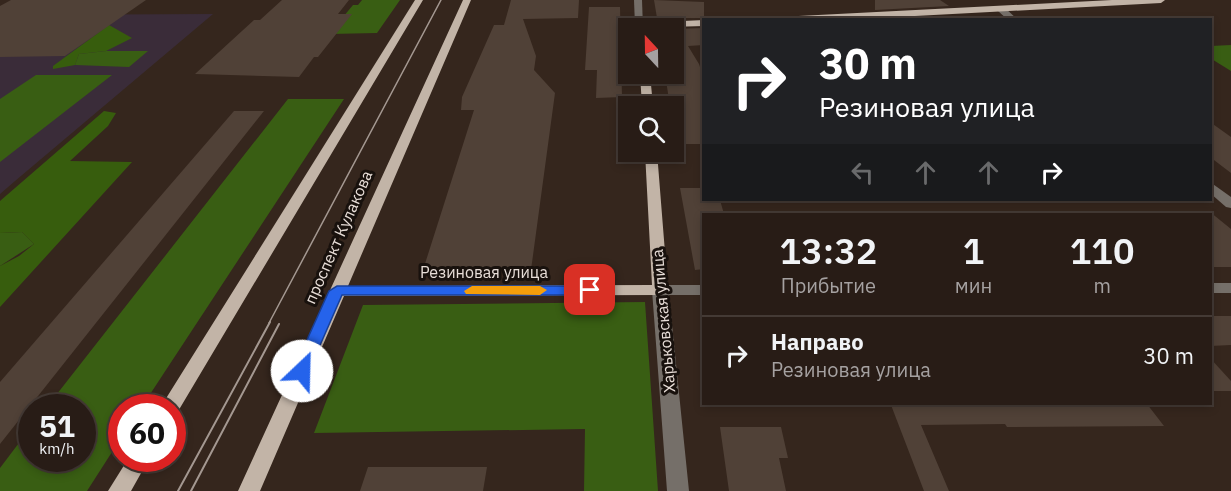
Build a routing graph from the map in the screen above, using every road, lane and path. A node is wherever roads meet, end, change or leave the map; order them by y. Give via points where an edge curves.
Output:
1 (419, 0) edge
2 (467, 0) edge
3 (638, 0) edge
4 (1052, 0) edge
5 (1161, 0) edge
6 (1061, 5) junction
7 (1001, 9) junction
8 (639, 18) edge
9 (819, 18) edge
10 (1012, 18) edge
11 (702, 23) edge
12 (684, 24) edge
13 (652, 162) edge
14 (1212, 188) edge
15 (1231, 204) edge
16 (1212, 288) edge
17 (1231, 288) edge
18 (660, 290) junction
19 (702, 290) edge
20 (337, 291) junction
21 (179, 394) edge
22 (131, 472) edge
23 (119, 491) edge
24 (249, 491) edge
25 (678, 491) edge

1 - 21 main road
2 - 20 main road, проспект Кулакова
3 - 8 street
4 - 6 street
5 - 6 main road
6 - 7 main road
7 - 9 main road
7 - 10 street
11 - 12 main road
13 - 18 main road, Харьковская улица
14 - 15 street
16 - 17 street
18 - 19 street, Резиновая улица
18 - 20 main road, Резиновая улица
18 - 25 street, Харьковская улица
20 - 24 main road, проспект Кулакова
22 - 23 main road

